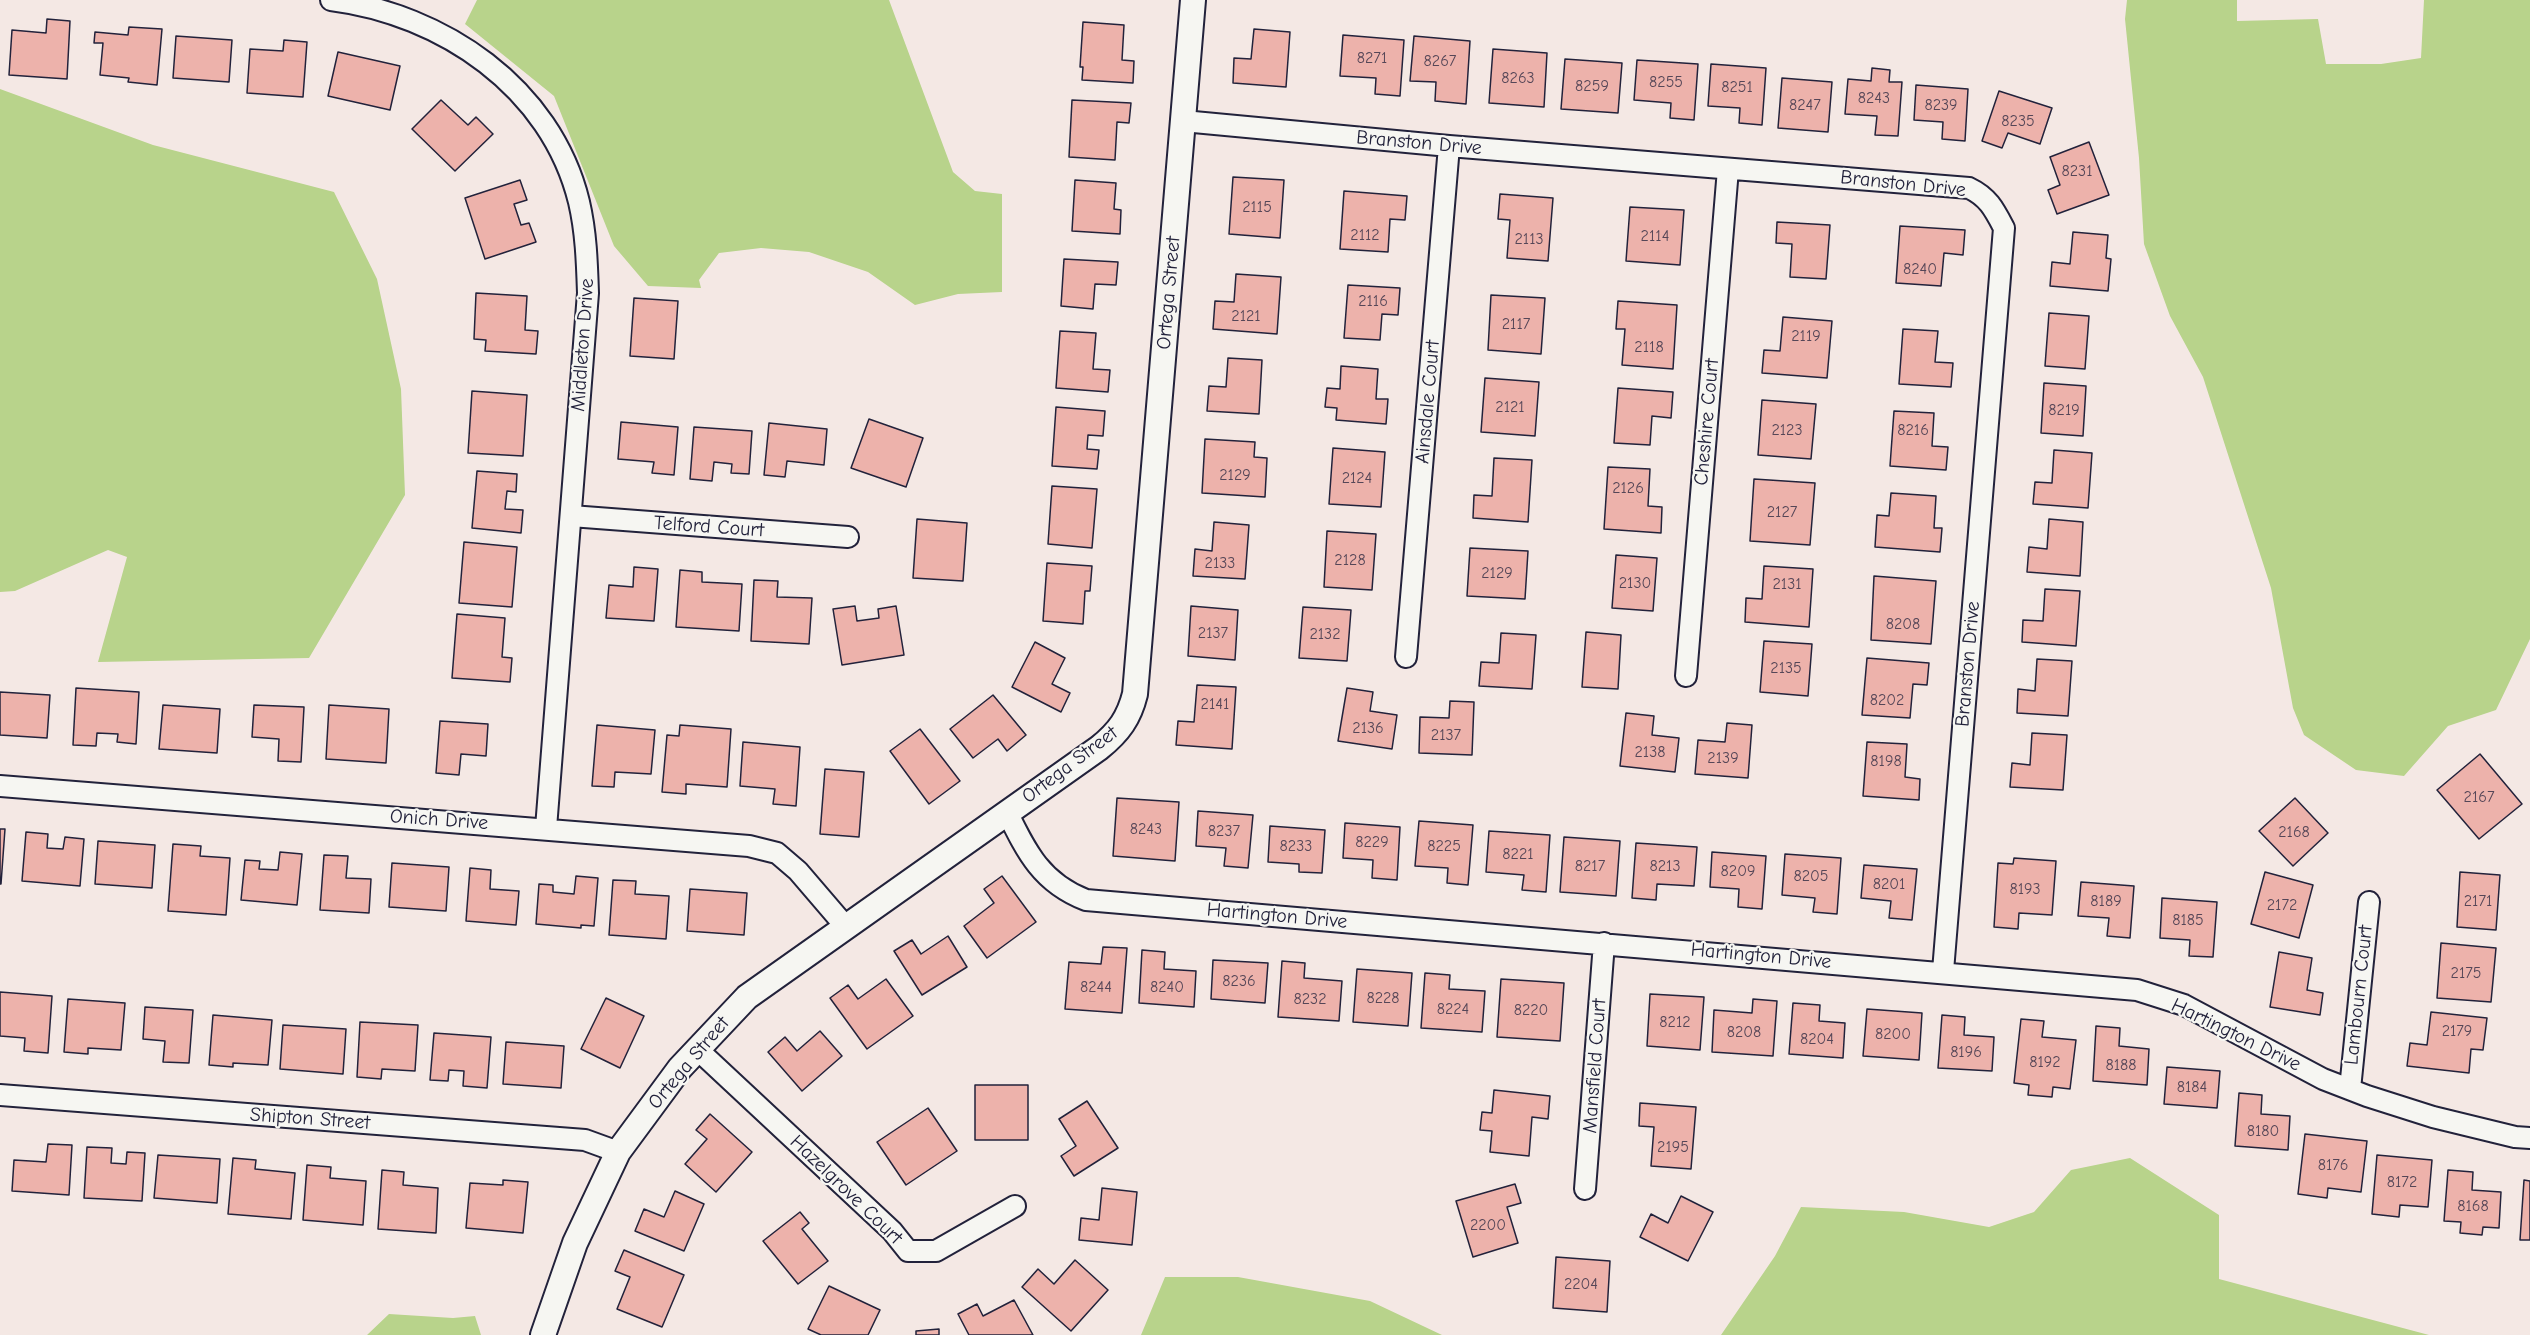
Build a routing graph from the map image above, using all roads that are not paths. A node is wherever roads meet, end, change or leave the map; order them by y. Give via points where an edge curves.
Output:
1 (331, 0) edge
2 (1192, 0) edge
3 (1183, 121) junction
4 (1449, 146) junction
5 (1728, 169) junction
6 (571, 516) junction
7 (848, 537) dead end
8 (1406, 657) dead end
9 (1686, 676) dead end
10 (0, 786) edge
11 (1007, 812) junction
12 (546, 828) junction
13 (2369, 902) dead end
14 (846, 927) junction
15 (1604, 943) junction
16 (1942, 971) junction
17 (697, 1049) junction
18 (2350, 1089) junction
19 (0, 1095) edge
20 (2530, 1138) edge
21 (618, 1152) junction
22 (1585, 1189) dead end
23 (1015, 1206) dead end
24 (543, 1335) edge

1 - 6 street, Middleton Drive via 402,15 465,46 522,97 544,124 561,156 578,200 587,250 588,292
2 - 3 street, Ortega Street
3 - 4 street, Branston Drive
3 - 11 street, Ortega Street via 1136,694 1131,713 1118,732
4 - 5 street, Branston Drive
4 - 8 street, Ainsdale Court
5 - 9 street, Cheshire Court
5 - 16 street, Branston Drive via 1968,188 1993,207 2004,228
6 - 7 street, Telford Court
6 - 12 street, Middleton Drive
10 - 12 street, Onich Drive
11 - 14 street, Ortega Street
11 - 15 street, Hartington Drive via 1025,848 1050,881 1086,900
12 - 14 street, Onich Drive via 713,842 777,853 798,871
13 - 18 street, Lambourn Court
14 - 17 street, Ortega Street via 747,997
15 - 16 street, Hartington Drive
15 - 22 street, Mansfield Court
16 - 18 street, Hartington Drive via 2137,990 2184,1005
17 - 21 street, Ortega Street
17 - 23 street, Hazelgrove Court via 892,1231 908,1251 936,1251
18 - 20 street, Hartington Drive via 2433,1117
19 - 21 street, Shipton Street via 585,1140
21 - 24 street, Ortega Street via 575,1243

